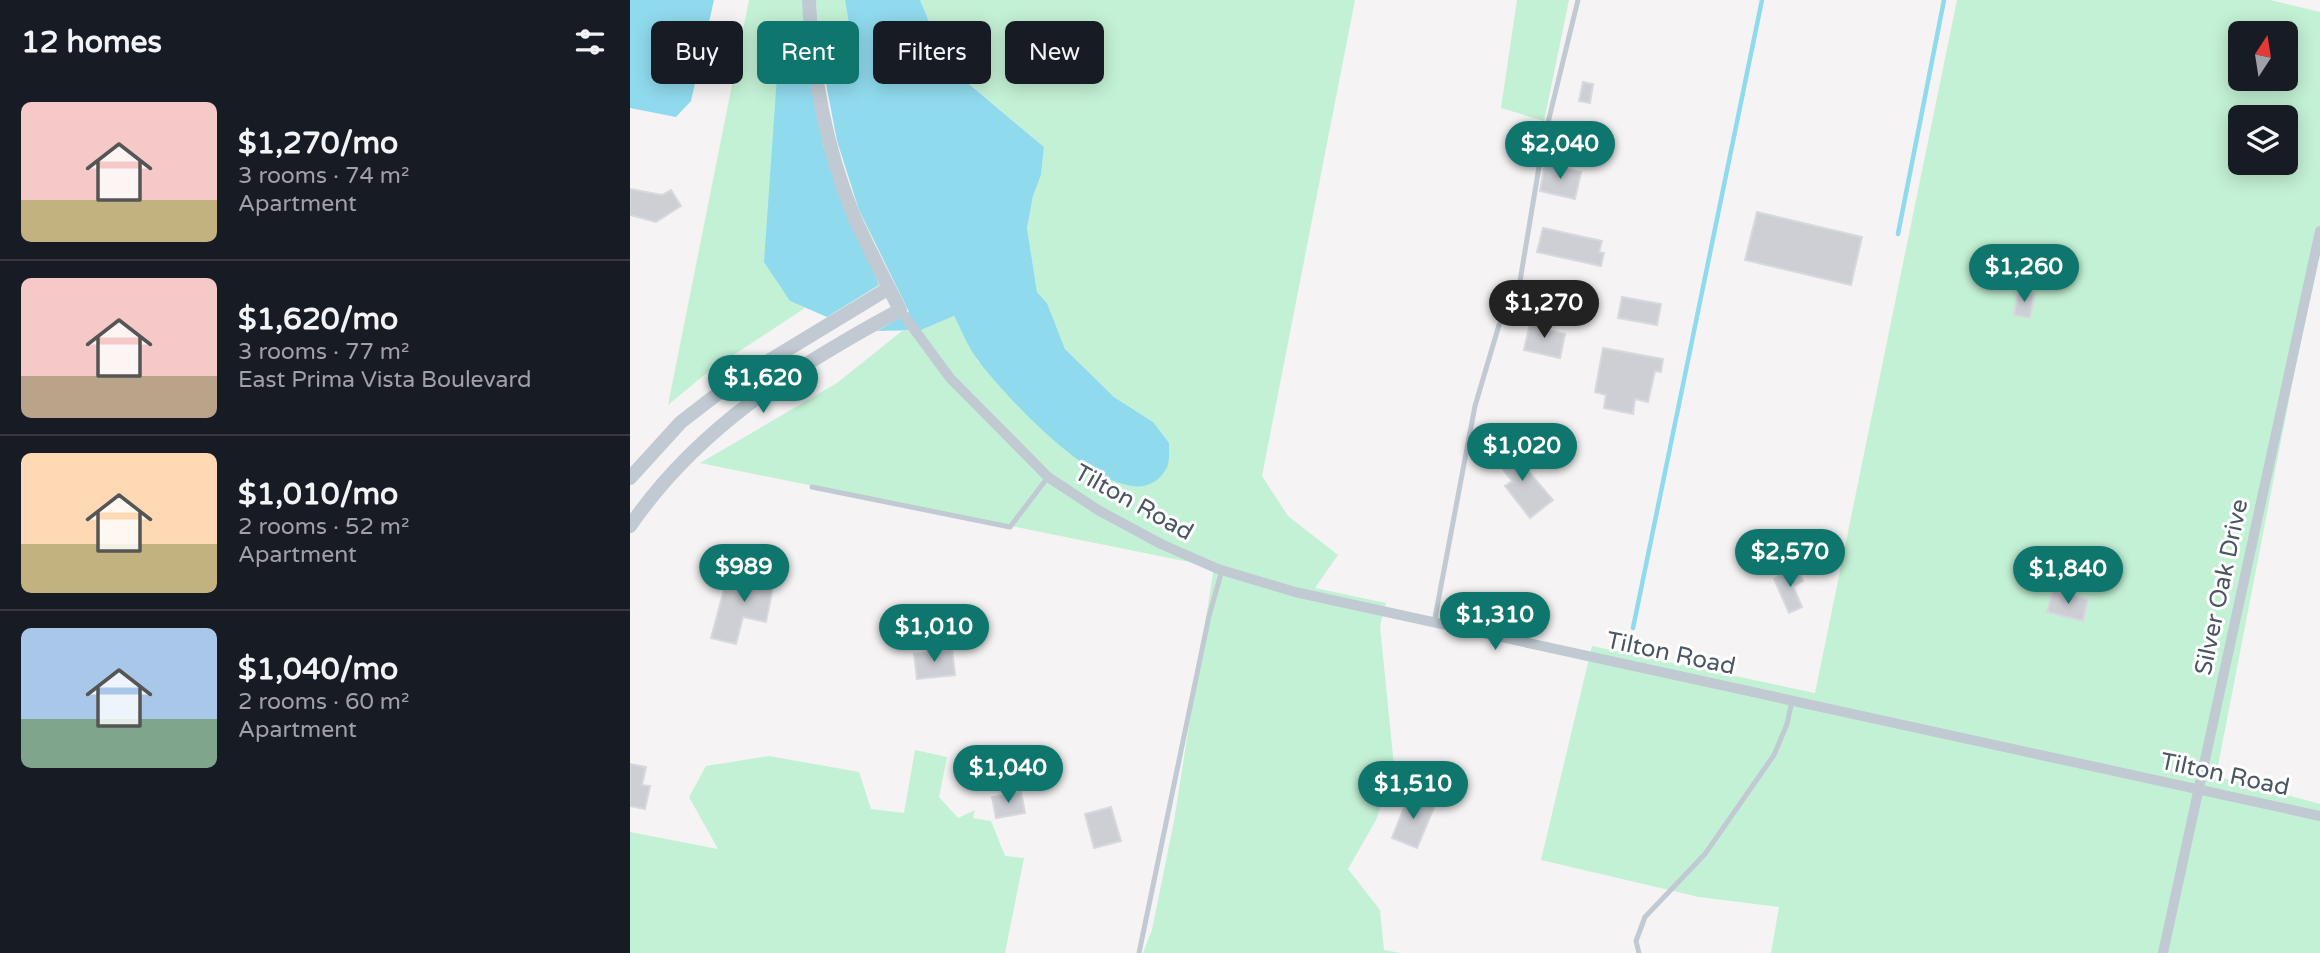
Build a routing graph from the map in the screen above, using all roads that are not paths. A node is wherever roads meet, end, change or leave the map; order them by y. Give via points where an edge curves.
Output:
1 (809, 0) edge
2 (1578, 0) edge
3 (2320, 231) edge
4 (2316, 265) edge
5 (889, 288) junction
6 (1518, 288) junction
7 (1588, 305) dead end
8 (900, 310) junction
9 (1048, 477) junction
10 (630, 478) edge
11 (812, 487) dead end
12 (630, 526) edge
13 (1222, 570) junction
14 (1434, 623) junction
15 (1792, 701) junction
16 (2198, 790) junction
17 (2320, 816) edge
18 (1139, 953) edge
19 (1639, 953) edge
20 (2163, 953) edge

1 - 5 street via 810,40 830,144 853,213
2 - 6 lane via 1543,143
3 - 4 street, Silver Oak Drive
4 - 16 street, Silver Oak Drive
5 - 8 street
5 - 10 street via 729,384 681,422
6 - 7 lane
6 - 14 lane via 1499,325 1475,406
8 - 9 street, Tilton Road via 950,378
8 - 12 street via 797,371 709,433 660,483
9 - 11 lane via 1010,527
9 - 13 street, Tilton Road via 1150,538
13 - 14 street, Tilton Road via 1295,592
13 - 18 lane via 1185,724
14 - 15 street, Tilton Road
15 - 16 street, Tilton Road
15 - 19 lane via 1774,755 1705,854 1645,918 1636,941
16 - 17 street, Tilton Road
16 - 20 street, Silver Oak Drive

